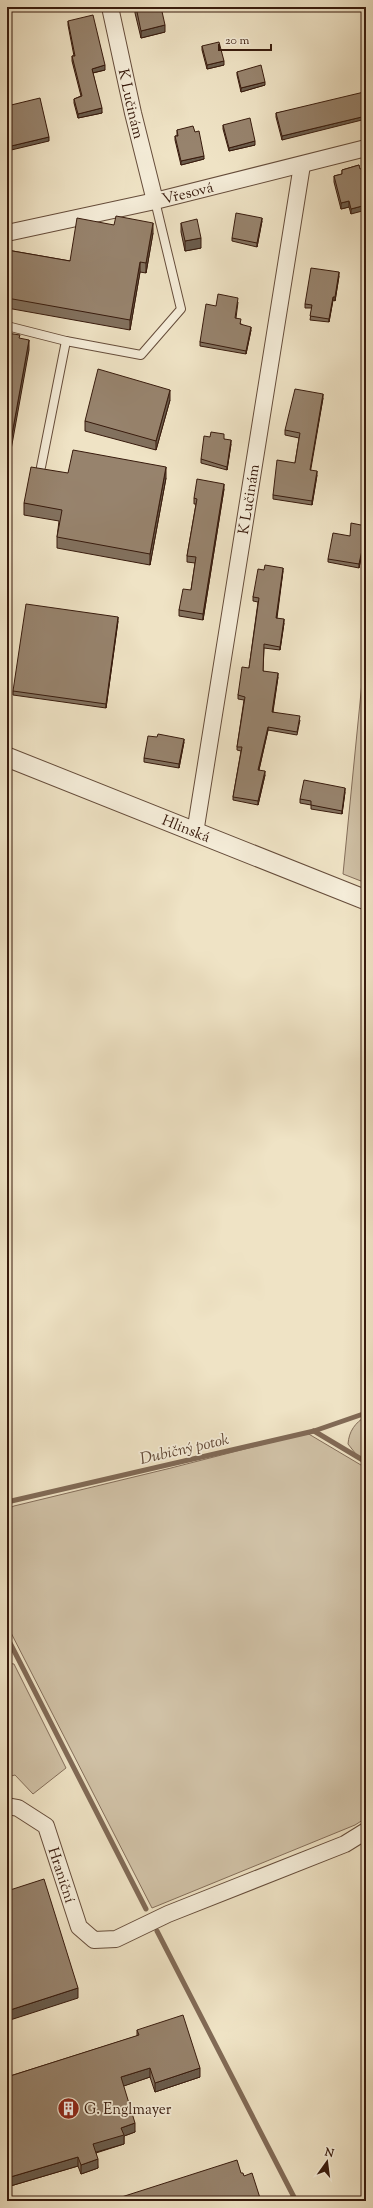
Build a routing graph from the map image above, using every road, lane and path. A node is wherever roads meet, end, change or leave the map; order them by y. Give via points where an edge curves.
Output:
1 (110, 7) edge
2 (366, 148) edge
3 (302, 166) junction
4 (155, 201) junction
5 (7, 233) edge
6 (7, 326) edge
7 (66, 341) junction
8 (41, 467) edge
9 (7, 757) edge
10 (195, 833) junction
11 (366, 900) edge
12 (7, 1806) edge
13 (366, 1831) edge

1 - 4 street, K Lučinám
2 - 3 street, Vřesová
3 - 4 street, Vřesová
3 - 10 street, K Lučinám
4 - 5 street, Vřesová
4 - 7 lane via 181,309 141,355
6 - 7 lane
7 - 8 lane
9 - 10 street, Hlinská
10 - 11 street, Hlinská
12 - 13 street, Hraniční via 18,1808 46,1826 79,1927 94,1940 116,1939 168,1914 345,1844

